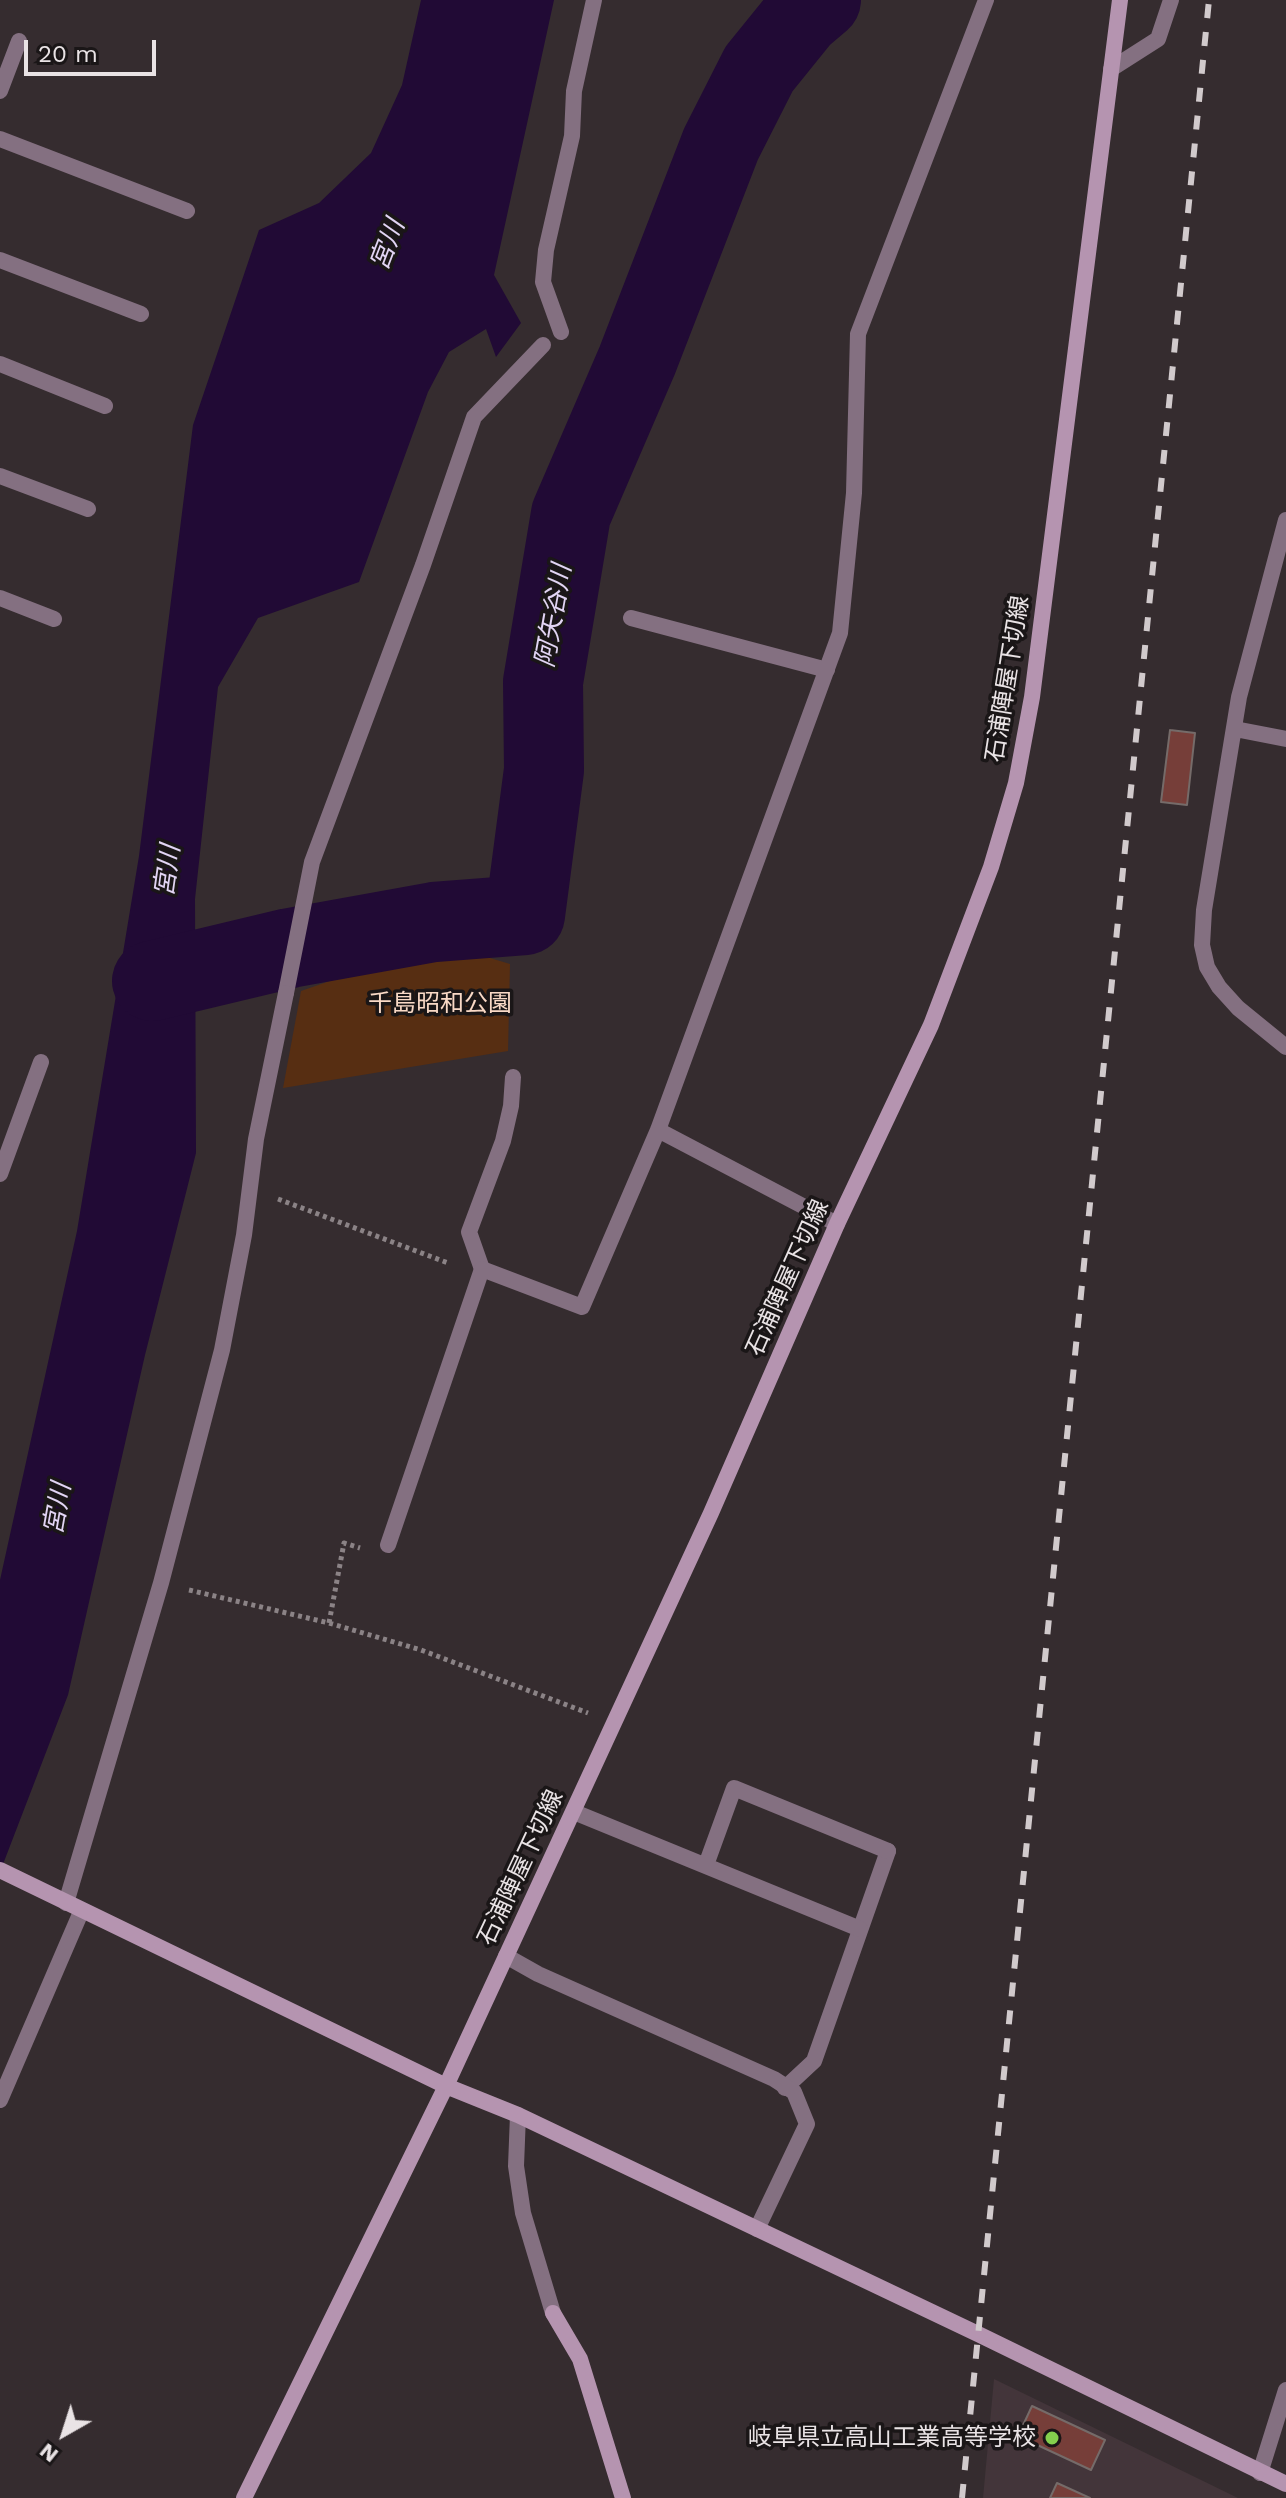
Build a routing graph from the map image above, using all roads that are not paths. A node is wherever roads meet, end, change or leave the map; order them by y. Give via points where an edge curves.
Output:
1 (594, 0) edge
2 (986, 0) edge
3 (1120, 0) edge
4 (1171, 0) edge
5 (19, 41) dead end
6 (1111, 69) junction
7 (0, 91) edge
8 (0, 139) edge
9 (187, 211) dead end
10 (0, 260) edge
11 (141, 314) dead end
12 (561, 332) dead end
13 (543, 345) dead end
14 (0, 364) edge
15 (105, 406) dead end
16 (0, 476) edge
17 (88, 509) dead end
18 (1286, 520) edge
19 (0, 598) edge
20 (631, 618) dead end
21 (54, 619) dead end
22 (827, 670) junction
23 (1235, 729) junction
24 (1286, 739) edge
25 (1286, 1047) edge
26 (41, 1062) dead end
27 (513, 1077) dead end
28 (658, 1130) junction
29 (0, 1174) edge
30 (837, 1224) junction
31 (481, 1272) junction
32 (388, 1545) dead end
33 (574, 1812) junction
34 (706, 1865) junction
35 (0, 1870) edge
36 (67, 1904) junction
37 (860, 1929) junction
38 (506, 1956) junction
39 (446, 2086) junction
40 (785, 2088) junction
41 (0, 2100) edge
42 (518, 2115) junction
43 (757, 2229) junction
44 (553, 2313) joint
45 (1286, 2390) edge
46 (1260, 2473) junction
47 (1286, 2484) edge
48 (244, 2498) edge
49 (623, 2498) edge

1 - 12 street via 574,91 572,136 546,250 543,282
2 - 22 street via 858,334 854,493 840,633
3 - 6 main road, 石浦陣屋下切線
4 - 6 street via 1158,39
5 - 7 street
6 - 30 main road, 石浦陣屋下切線 via 1032,697 1016,783 991,867 931,1025
8 - 9 street
10 - 11 street
13 - 36 street via 474,417 312,862 256,1139 222,1350 161,1583
14 - 15 street
16 - 17 street
18 - 23 street
19 - 21 street
20 - 22 street
22 - 28 street
23 - 24 street
23 - 25 street via 1202,945 1219,987
26 - 29 street
27 - 31 street via 503,1141 469,1232
28 - 30 street
28 - 31 street via 582,1307
30 - 33 main road, 石浦陣屋下切線
31 - 32 street
33 - 34 street
33 - 38 main road, 石浦陣屋下切線
34 - 37 street
34 - 37 street via 734,1788 888,1851
35 - 36 main road
36 - 39 main road
36 - 41 street
37 - 40 street via 814,2061
38 - 39 main road, 石浦陣屋下切線
38 - 40 street
39 - 42 main road
39 - 48 main road, 石浦陣屋下切線
40 - 43 street via 794,2092 807,2124
42 - 43 main road
42 - 44 street via 516,2166 523,2213
43 - 46 main road
44 - 49 main road via 580,2359
45 - 46 street
46 - 47 main road

